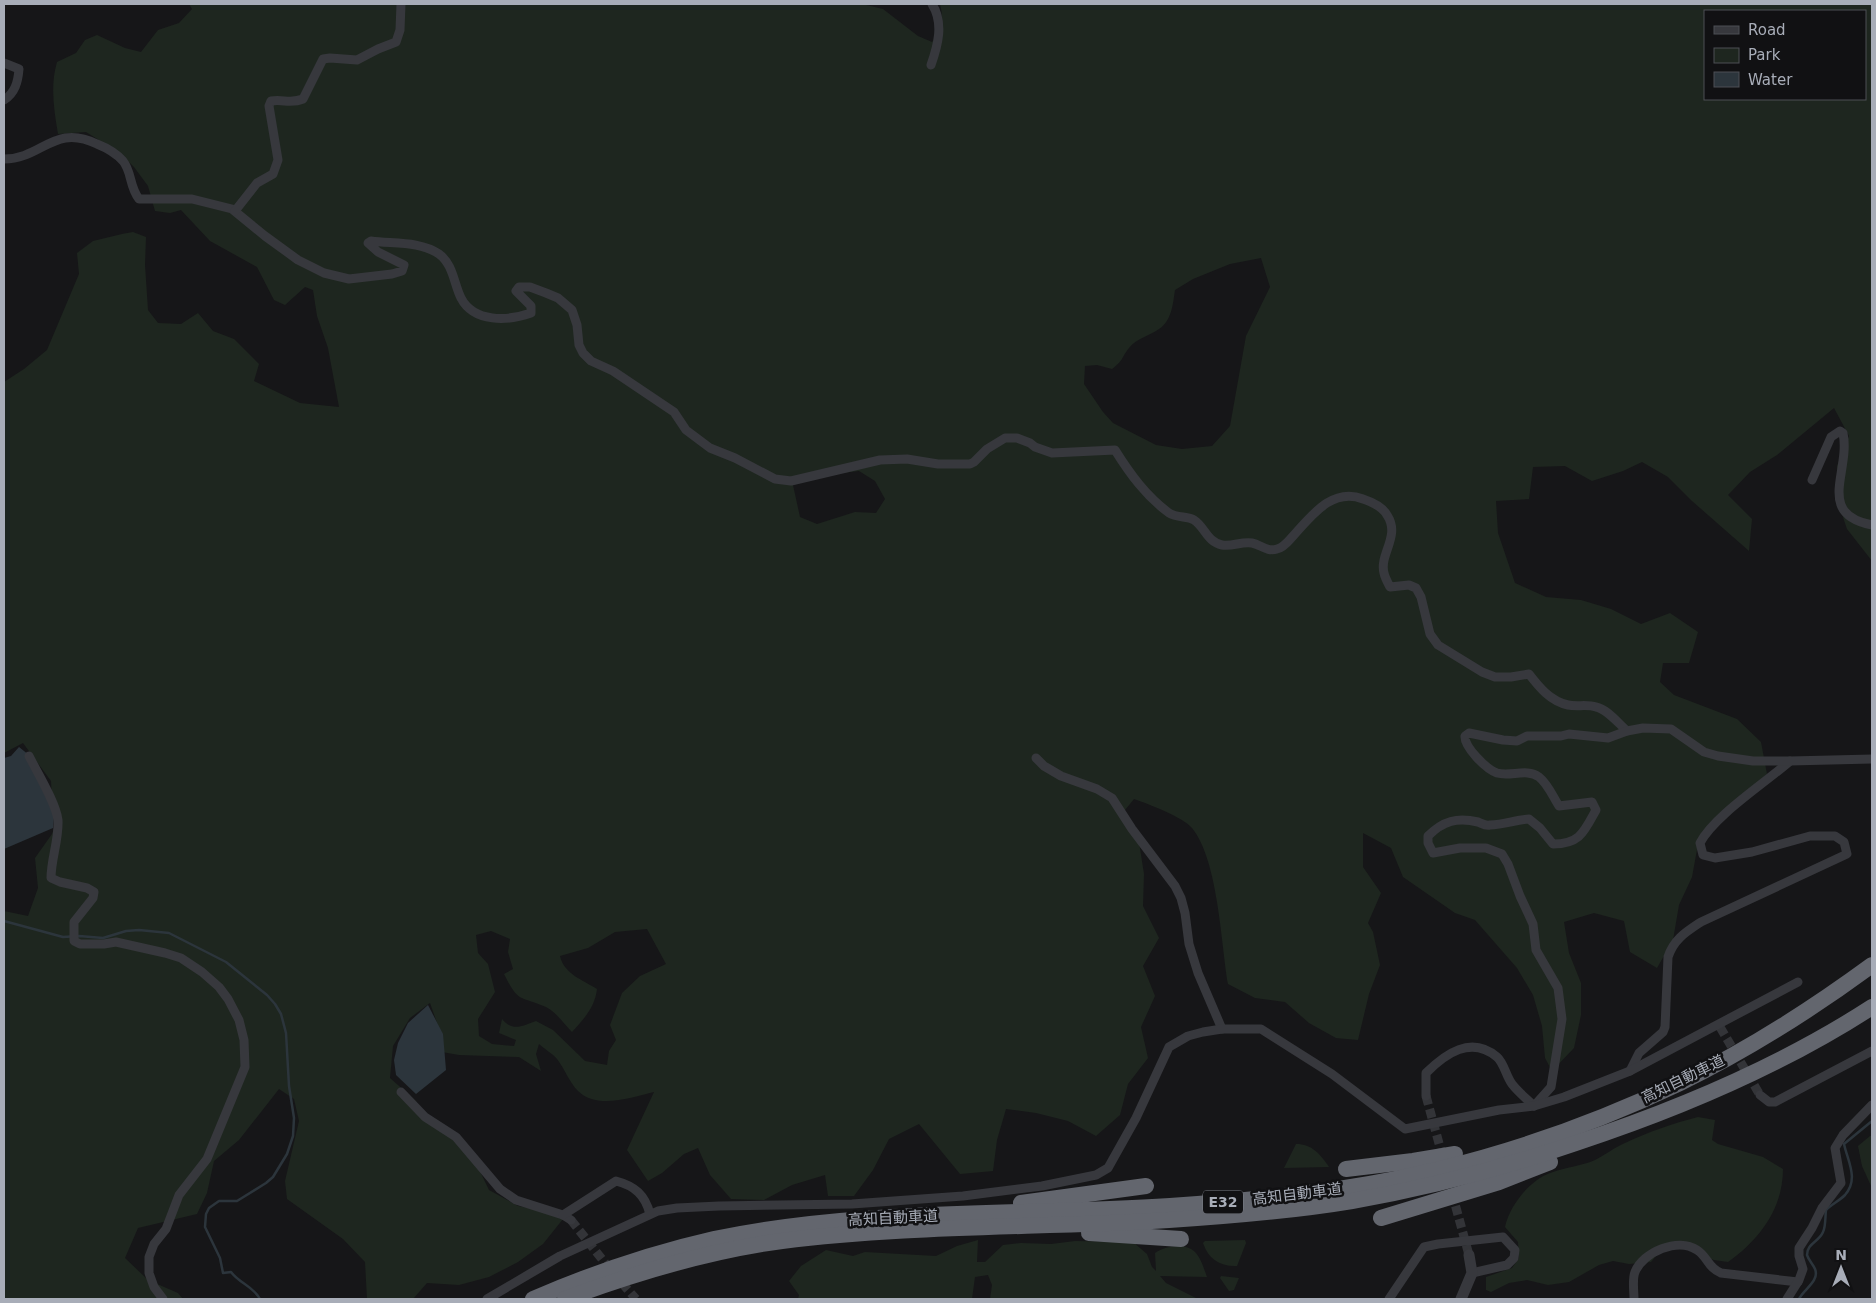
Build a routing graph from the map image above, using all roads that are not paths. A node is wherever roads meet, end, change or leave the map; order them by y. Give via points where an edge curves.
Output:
1 (401, 4) edge
2 (932, 4) edge
3 (4, 63) edge
4 (931, 65) dead end
5 (4, 100) edge
6 (4, 158) edge
7 (235, 211) junction
8 (1812, 480) dead end
9 (1872, 525) edge
10 (1627, 731) junction
11 (29, 756) dead end
12 (1036, 758) dead end
13 (1872, 759) edge
14 (1790, 761) junction
15 (1872, 965) edge
16 (1798, 982) dead end
17 (1872, 1007) edge
18 (1222, 1029) junction
19 (1872, 1051) edge
20 (1630, 1071) junction
21 (401, 1092) dead end
22 (1760, 1095) dead end
23 (1426, 1096) tunnel mouth
24 (1872, 1105) edge
25 (1534, 1106) junction
26 (1620, 1110) junction
27 (1639, 1122) junction
28 (1346, 1169) dead end
29 (1146, 1186) dead end
30 (650, 1214) junction
31 (1381, 1218) dead end
32 (890, 1225) junction
33 (1181, 1239) dead end
34 (1469, 1255) tunnel mouth
35 (1472, 1274) junction
36 (1798, 1282) junction
37 (163, 1299) edge
38 (487, 1299) edge
39 (533, 1299) edge
40 (565, 1299) edge
41 (1389, 1299) edge
42 (1461, 1299) edge
43 (1634, 1299) edge
44 (1787, 1299) edge

1 - 7 street via 396,42 357,60 323,59 303,100 294,103 271,101 269,106 278,160 273,174 257,183
2 - 4 street via 937,11 939,33
3 - 5 street via 19,69 12,93
6 - 7 street via 17,158 48,143 77,136 111,150 122,160 139,199 192,199
7 - 10 street via 298,260 349,279 402,271 404,265 378,252 368,243 371,241 415,245 430,250 445,260 468,309 484,317 517,318 530,313 530,306 516,291 519,287 530,287 558,298 572,310 579,345 591,361 613,371 674,412 686,430 710,448 775,479 791,481 880,460 970,464 1005,438 1017,438 1052,453 1115,450 1142,490 1171,514 1194,519 1214,542 1223,545 1252,543 1266,549 1278,549 1288,543 1313,514 1331,500 1341,496 1362,498 1375,503 1392,523 1392,539 1383,572 1385,578 1390,587 1409,585 1416,588 1430,634 1438,645 1495,677 1529,674 1552,699 1568,705 1596,707
8 - 9 street via 1831,437 1840,431 1844,438 1844,462 1839,500 1844,511 1855,520
10 - 14 street via 1670,729 1704,752 1718,756
10 - 25 street via 1608,738 1569,734 1527,736 1517,741 1469,733 1464,741 1497,773 1531,773 1548,786 1559,806 1592,802 1596,810 1585,831 1564,845 1553,844 1529,819 1486,826 1461,820 1446,822 1428,836 1433,852 1486,848 1502,854 1533,924 1536,950 1558,988 1562,1019 1551,1086
11 - 37 street via 58,819 51,878 94,892 74,922 74,941 116,942 181,958 219,986 239,1020 244,1040 245,1067 207,1160 179,1195 166,1229 154,1244 149,1273
12 - 18 street via 1061,776 1112,798 1175,886 1185,913 1189,944 1198,973
13 - 14 street
14 - 20 street via 1704,834 1700,843 1703,855 1715,858 1752,852 1810,836 1835,836 1844,842 1848,854 1701,922 1683,934 1671,946 1668,957 1665,1027 1639,1053
15 - 26 highway, 高知自動車道 / E32 via 1742,1050
16 - 20 street
17 - 27 highway, 高知自動車道 / E32 via 1758,1070
18 - 25 street via 1261,1029 1332,1074 1405,1129
18 - 30 street via 1188,1036 1169,1047 1108,1168 1096,1175 963,1196 852,1204 677,1208
19 - 22 street via 1775,1102 1769,1102
20 - 25 street
21 - 30 street via 425,1117 456,1137 500,1189 516,1200 567,1218 616,1181 639,1192
23 - 25 street via 1426,1073 1441,1059 1463,1048 1481,1048 1498,1057 1511,1083
24 - 36 street via 1835,1148 1841,1183 1798,1248 1803,1270
26 - 28 highway via 1470,1152
26 - 32 highway, 高知自動車道 / E32 via 1547,1138 1473,1160 1348,1188 1169,1206
27 - 31 highway via 1499,1182
27 - 32 highway, 高知自動車道 / E32 via 1474,1175 1350,1202 1181,1219
29 - 32 highway
30 - 38 street via 560,1256
32 - 33 highway via 915,1233 1062,1231
32 - 39 highway, 高知自動車道 / E32 via 836,1222 714,1239 603,1271
32 - 40 highway, 高知自動車道 / E32 via 719,1252 662,1266
34 - 35 street
35 - 41 street via 1507,1265 1514,1258 1515,1250 1503,1237 1424,1247
35 - 42 street
36 - 43 street via 1721,1274 1690,1246 1668,1245 1652,1253 1635,1273
36 - 44 street

